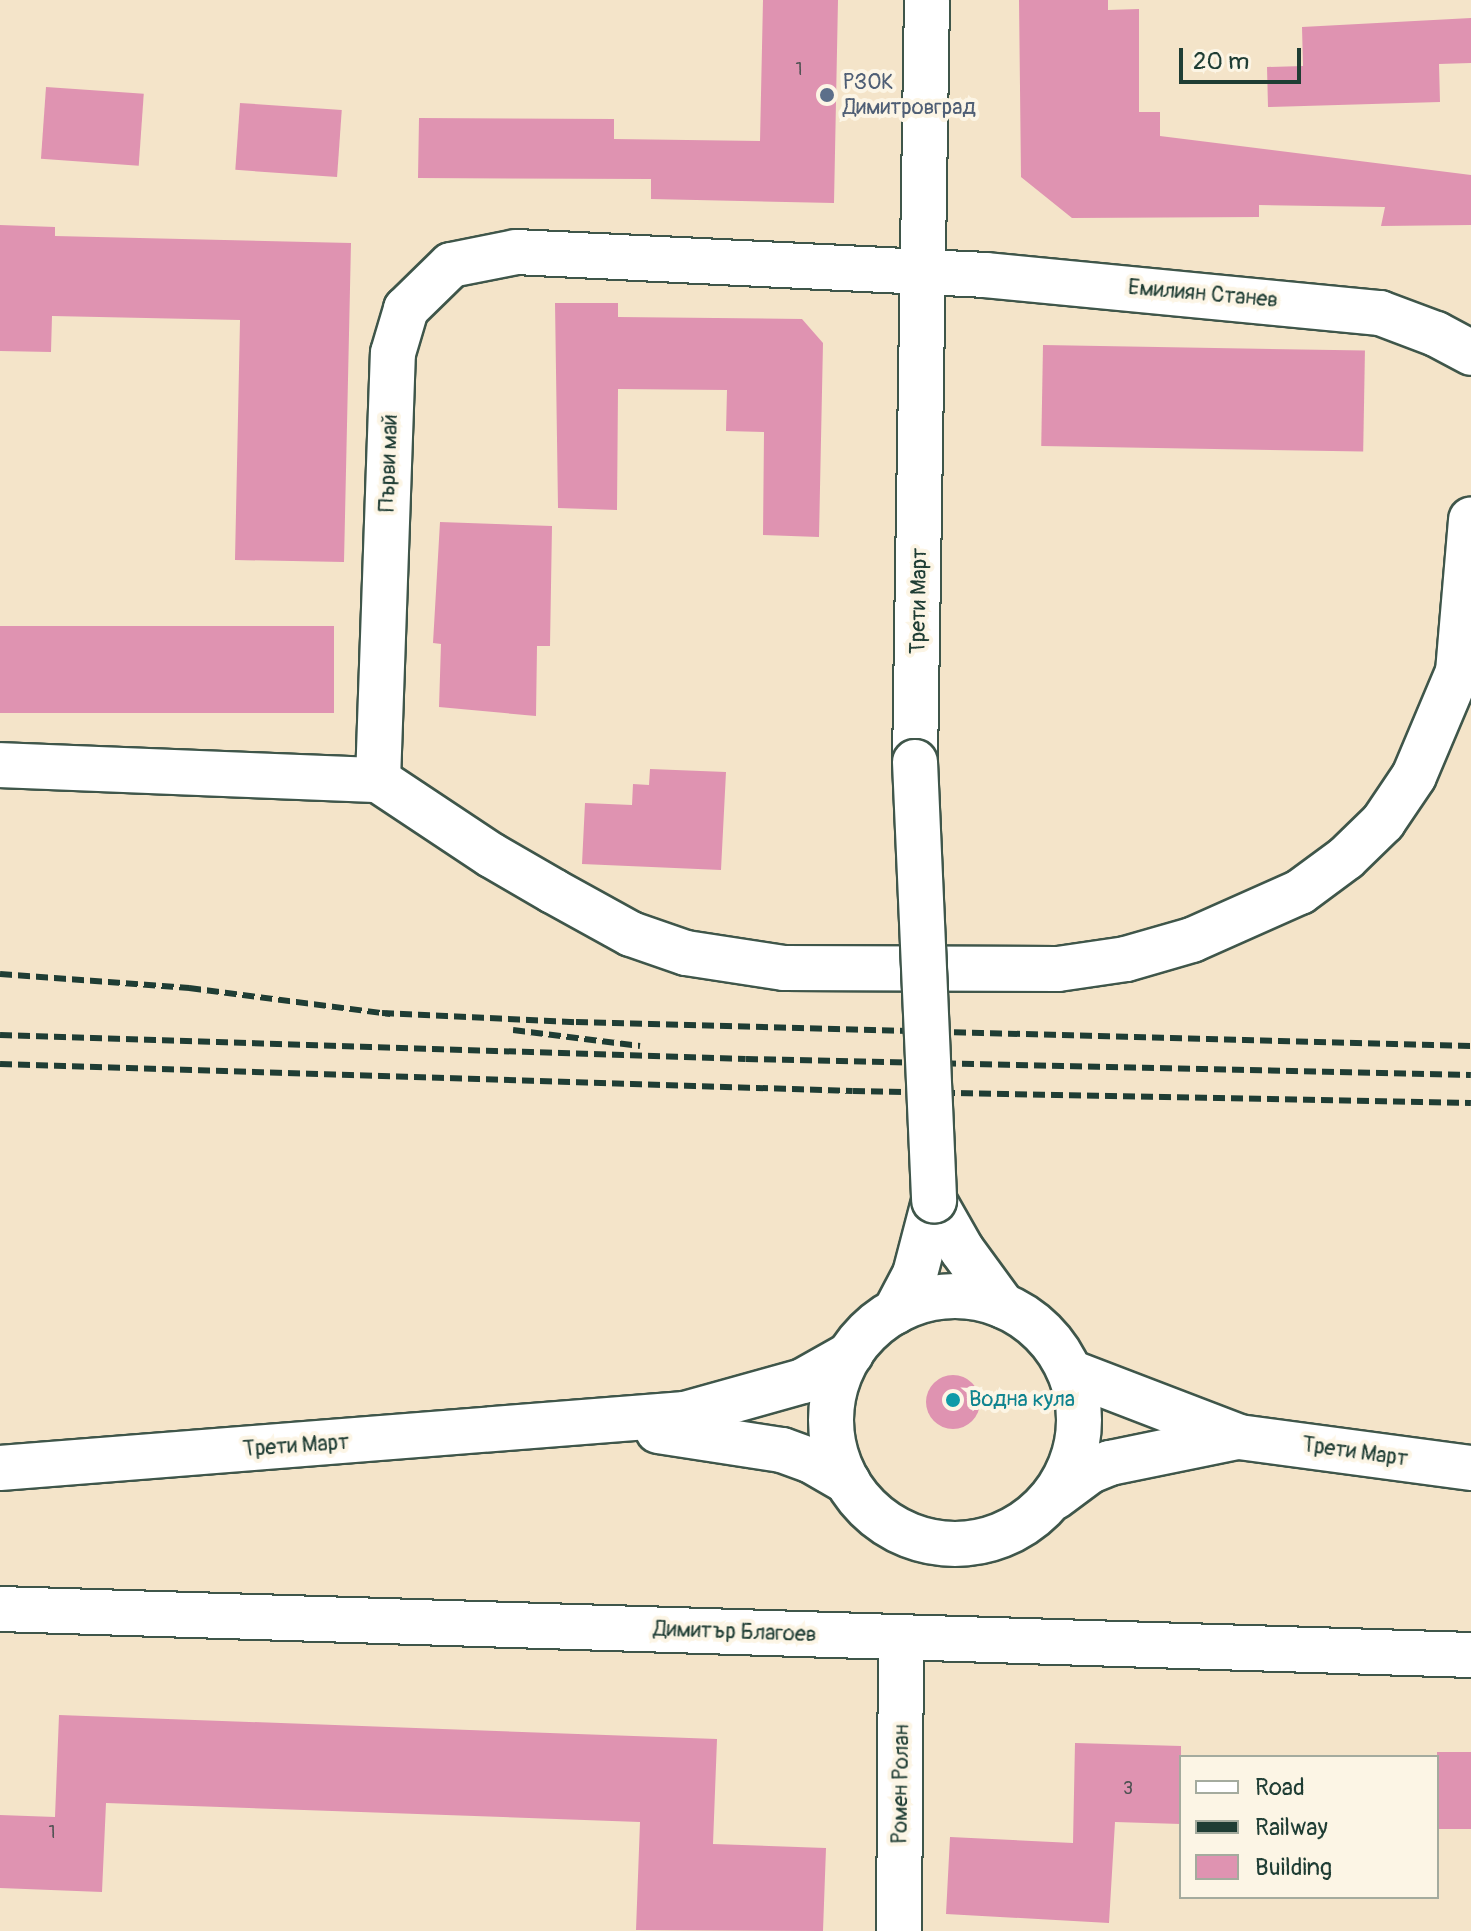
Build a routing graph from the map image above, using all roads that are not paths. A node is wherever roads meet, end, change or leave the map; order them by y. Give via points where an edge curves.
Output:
1 (927, 0) edge
2 (925, 270) junction
3 (1471, 353) edge
4 (1471, 520) edge
5 (1471, 631) edge
6 (1458, 672) junction
7 (0, 765) edge
8 (378, 780) junction
9 (934, 1201) junction
10 (1003, 1306) junction
11 (895, 1312) junction
12 (851, 1354) junction
13 (1070, 1372) junction
14 (592, 1423) junction
15 (1239, 1437) junction
16 (0, 1468) edge
17 (1471, 1468) edge
18 (854, 1490) junction
19 (1042, 1507) junction
20 (0, 1609) edge
21 (901, 1637) junction
22 (1471, 1655) edge
23 (899, 1931) edge

1 - 2 street, Трети Март
2 - 3 street, Емилиян Станев via 1380,313
2 - 8 street, Първи май via 516,252 451,265 406,309 393,353
2 - 9 street, Трети Март, bridge via 915,762
4 - 6 street
5 - 6 street
6 - 8 street via 1414,776 1383,822 1346,858 1300,892 1192,940 1126,959 1058,969 784,968 686,953 631,934 553,891
7 - 8 street
9 - 10 street, Трети Март
9 - 11 street, Трети Март via 915,1274
10 - 11 street via 940,1297
10 - 13 street via 1043,1333
11 - 12 street via 870,1330
12 - 14 street, Трети Март via 803,1381 761,1395 685,1414
12 - 18 street via 836,1385 831,1418 835,1451
13 - 15 street, Трети Март
13 - 19 street via 1079,1405 1078,1439 1068,1472
14 - 16 street, Трети Март
14 - 18 street, Трети Март via 782,1450 810,1460
15 - 17 street, Трети Март
15 - 19 street, Трети Март via 1110,1463 1090,1471
18 - 19 street via 889,1525 944,1543 964,1544 1002,1534
20 - 21 street, Димитър Благоев
21 - 22 street, Димитър Благоев
21 - 23 street, Ромен Ролан

